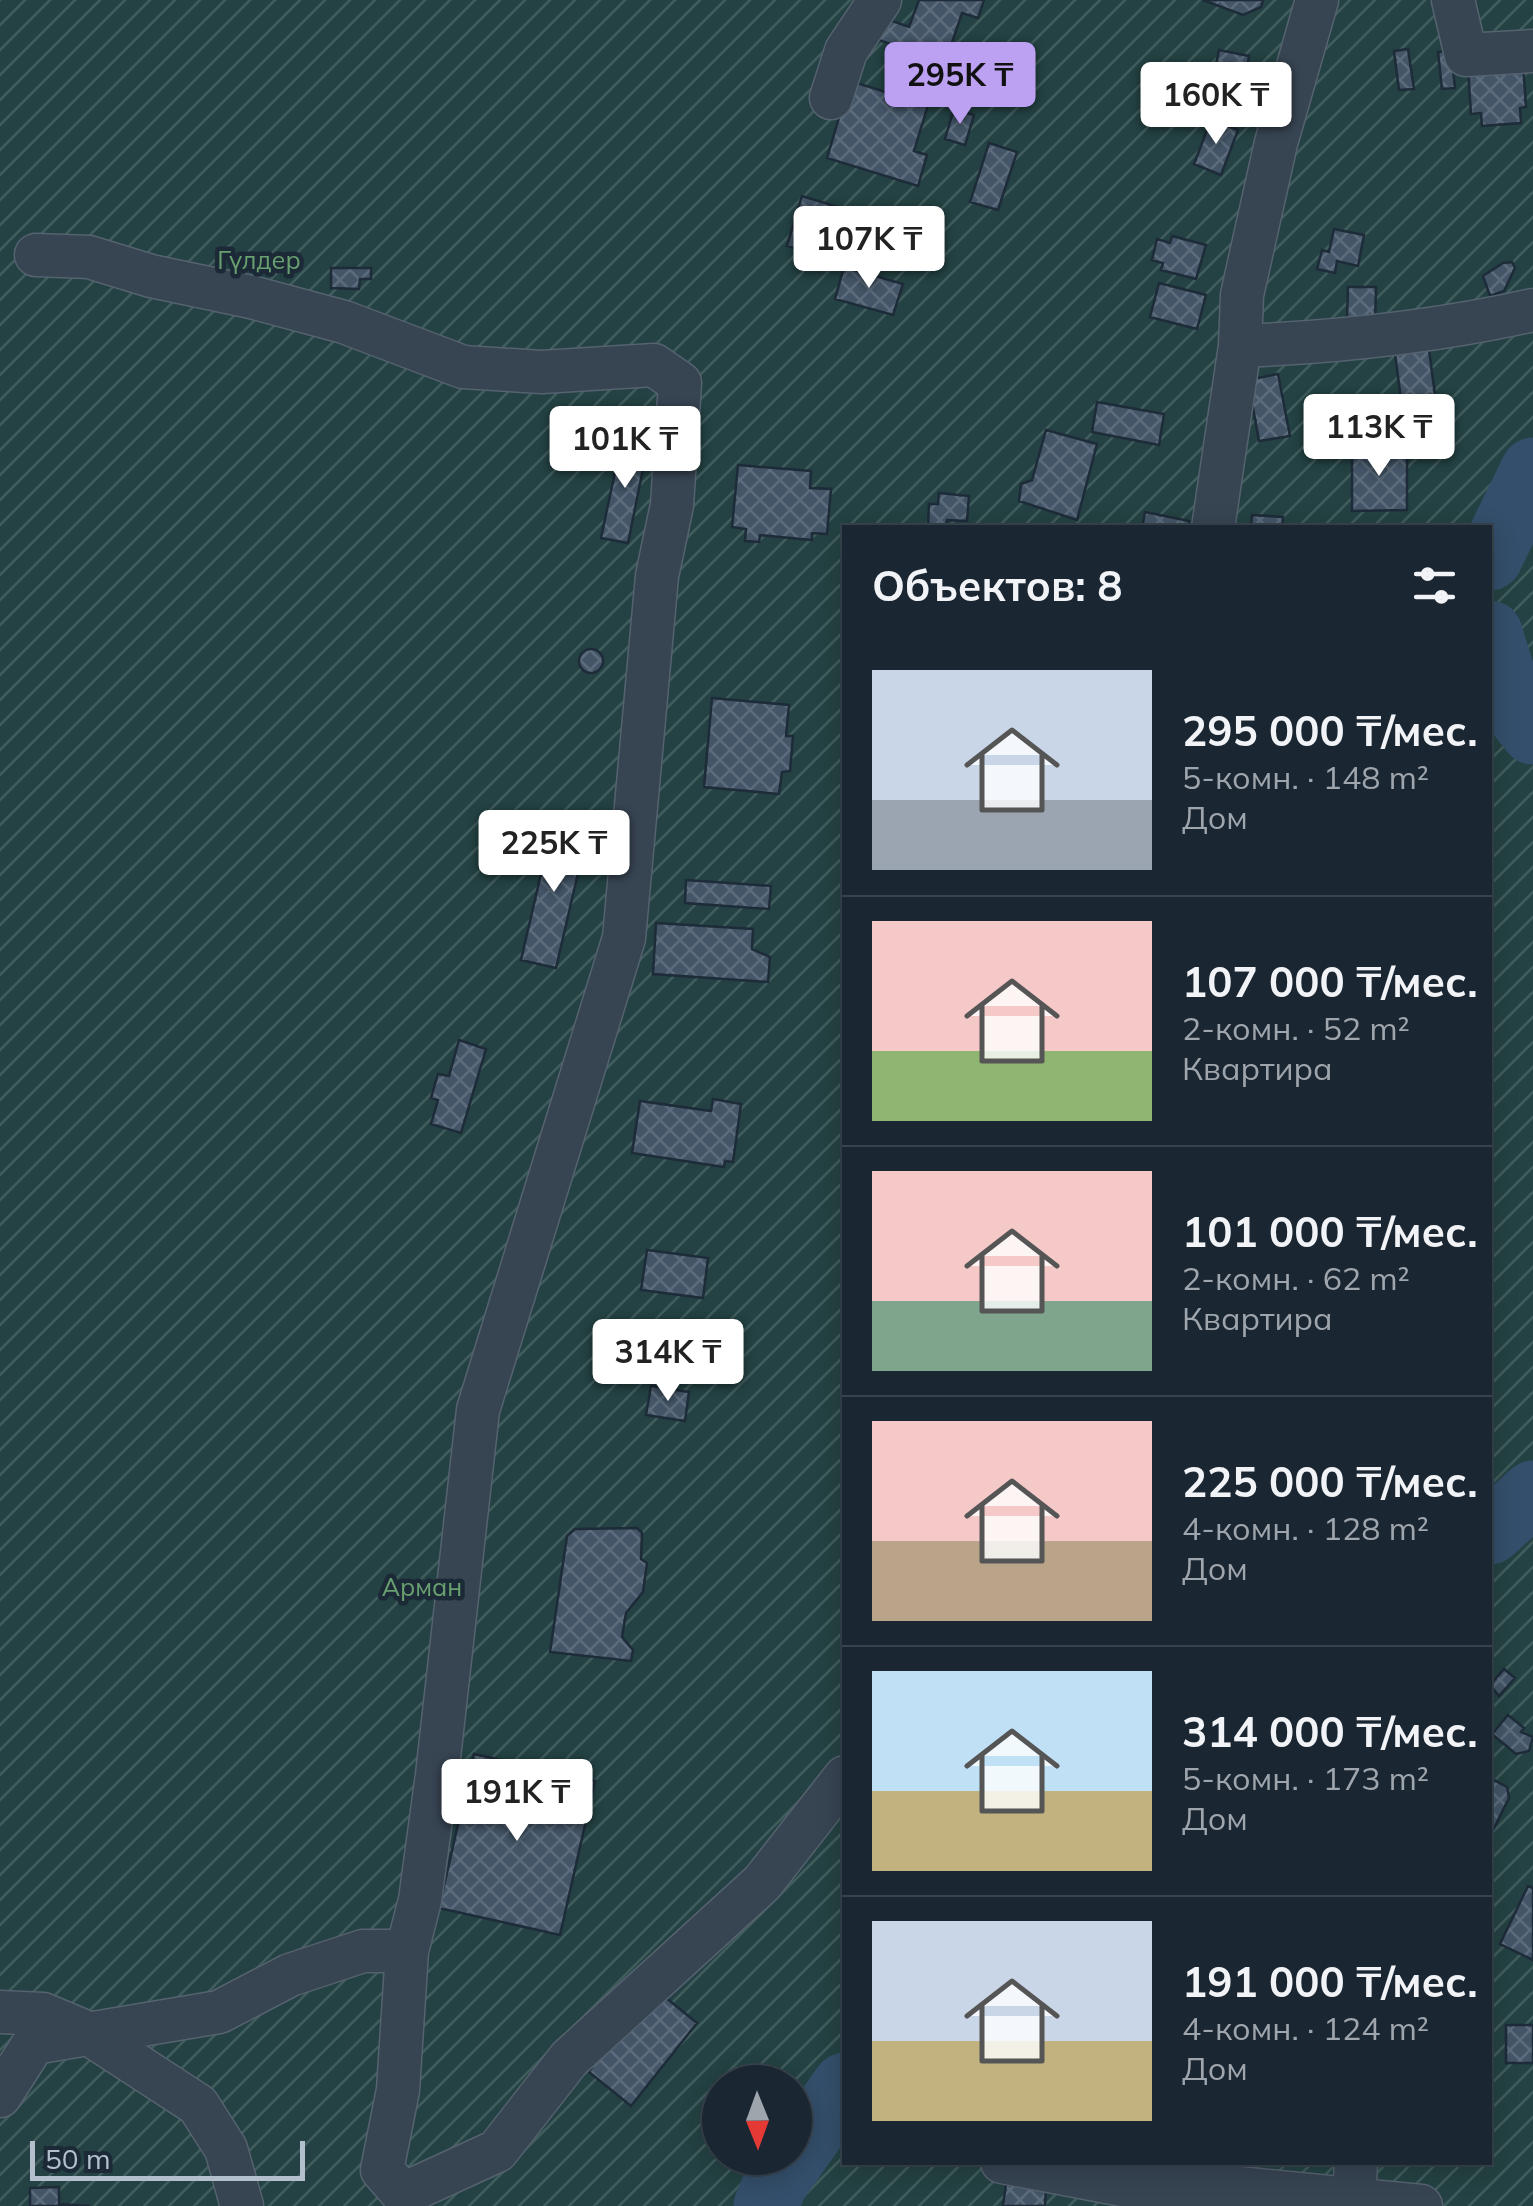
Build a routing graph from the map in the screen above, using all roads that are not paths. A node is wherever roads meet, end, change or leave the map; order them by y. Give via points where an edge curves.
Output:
1 (880, 0) edge
2 (1317, 0) edge
3 (1453, 0) edge
4 (1533, 51) edge
5 (832, 98) dead end
6 (36, 255) dead end
7 (1533, 310) edge
8 (1240, 346) junction
9 (1213, 525) edge
10 (842, 1781) edge
11 (407, 1951) junction
12 (0, 2012) edge
13 (86, 2032) junction
14 (0, 2096) edge
15 (1018, 2165) edge
16 (1355, 2180) edge
17 (380, 2188) edge
18 (242, 2206) edge
19 (1421, 2206) edge

1 - 5 street via 846,51
2 - 8 street via 1242,295
3 - 4 street via 1466,56
6 - 11 street via 88,257 251,296 463,367 542,372 654,365 680,383 624,938 478,1410 435,1793
7 - 8 street via 1459,327
8 - 9 street
10 - 17 street via 762,1883 569,2059 497,2151 403,2194
11 - 13 street via 364,1951 290,1975 219,2012
11 - 17 street via 398,2090
12 - 13 street via 42,2014
13 - 14 street via 34,2042
13 - 18 street via 198,2106 226,2149
15 - 16 street via 1138,2188
16 - 19 street

